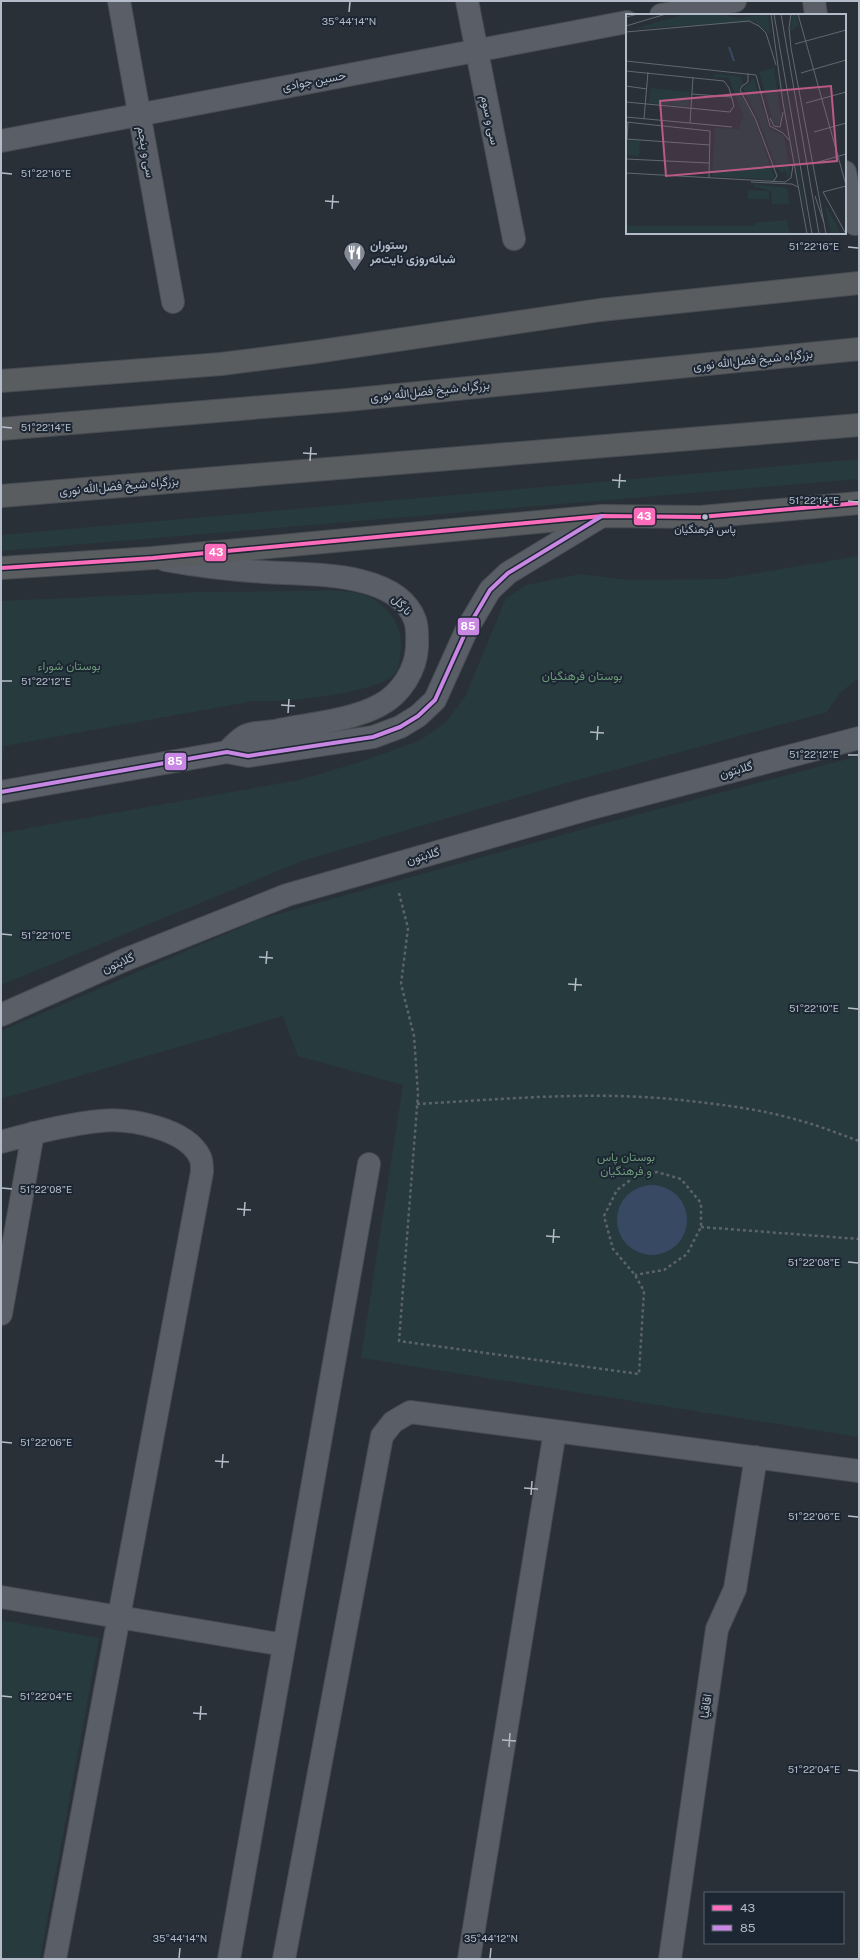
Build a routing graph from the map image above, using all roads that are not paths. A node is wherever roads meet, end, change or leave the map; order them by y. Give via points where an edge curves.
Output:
1 (119, 1) edge
2 (467, 1) edge
3 (735, 1) edge
4 (814, 1) edge
5 (666, 14) edge
6 (816, 14) edge
7 (626, 22) edge
8 (476, 50) junction
9 (140, 115) junction
10 (1, 141) edge
11 (846, 177) edge
12 (855, 224) dead end
13 (514, 239) dead end
14 (859, 284) edge
15 (173, 302) dead end
16 (859, 349) edge
17 (1, 381) edge
18 (859, 425) edge
19 (1, 429) edge
20 (1, 496) edge
21 (859, 503) edge
22 (602, 516) junction
23 (153, 558) junction
24 (1, 568) edge
25 (859, 738) edge
26 (227, 752) junction
27 (1, 792) edge
28 (1, 1015) edge
29 (33, 1133) junction
30 (1, 1142) edge
31 (369, 1164) dead end
32 (1, 1314) edge
33 (554, 1431) junction
34 (756, 1456) junction
35 (859, 1471) edge
36 (1, 1597) edge
37 (119, 1617) junction
38 (284, 1644) junction
39 (55, 1959) edge
40 (229, 1959) edge
41 (284, 1959) edge
42 (469, 1959) edge
43 (670, 1959) edge

1 - 9 street, سی و پنجم
2 - 8 street, سی و سوم
3 - 5 street
4 - 6 street
7 - 8 street, حسین جوادی
8 - 9 street, حسین جوادی
8 - 13 street, سی و سوم
9 - 10 street, حسین جوادی
9 - 15 street, سی و پنجم
11 - 12 street
14 - 17 highway via 600,310 221,364
16 - 19 highway, بزرگراه شیخ فضل‌الله نوری via 347,400
18 - 20 highway, بزرگراه شیخ فضل‌الله نوری
21 - 22 highway via 701,517
22 - 23 highway
22 - 26 street via 508,573 490,590 467,629 435,700 418,716 400,727 373,737 248,756
23 - 24 highway
23 - 26 street, نارگل via 207,567 340,576 370,582 391,593 406,606 415,619 417,656 409,676 400,690 380,705 355,715 246,736
25 - 28 street, گلابتون via 588,809 287,895 122,961
26 - 27 street
29 - 30 street
29 - 32 street
29 - 37 street via 101,1120 131,1121 149,1125 181,1138 194,1147 201,1158 201,1180
31 - 38 street
33 - 34 street
33 - 41 street via 410,1412 393,1422 382,1436
33 - 42 street
34 - 35 street
34 - 43 street, اقاقیا via 735,1589 717,1629
36 - 37 street
37 - 38 street
37 - 39 street
38 - 40 street

